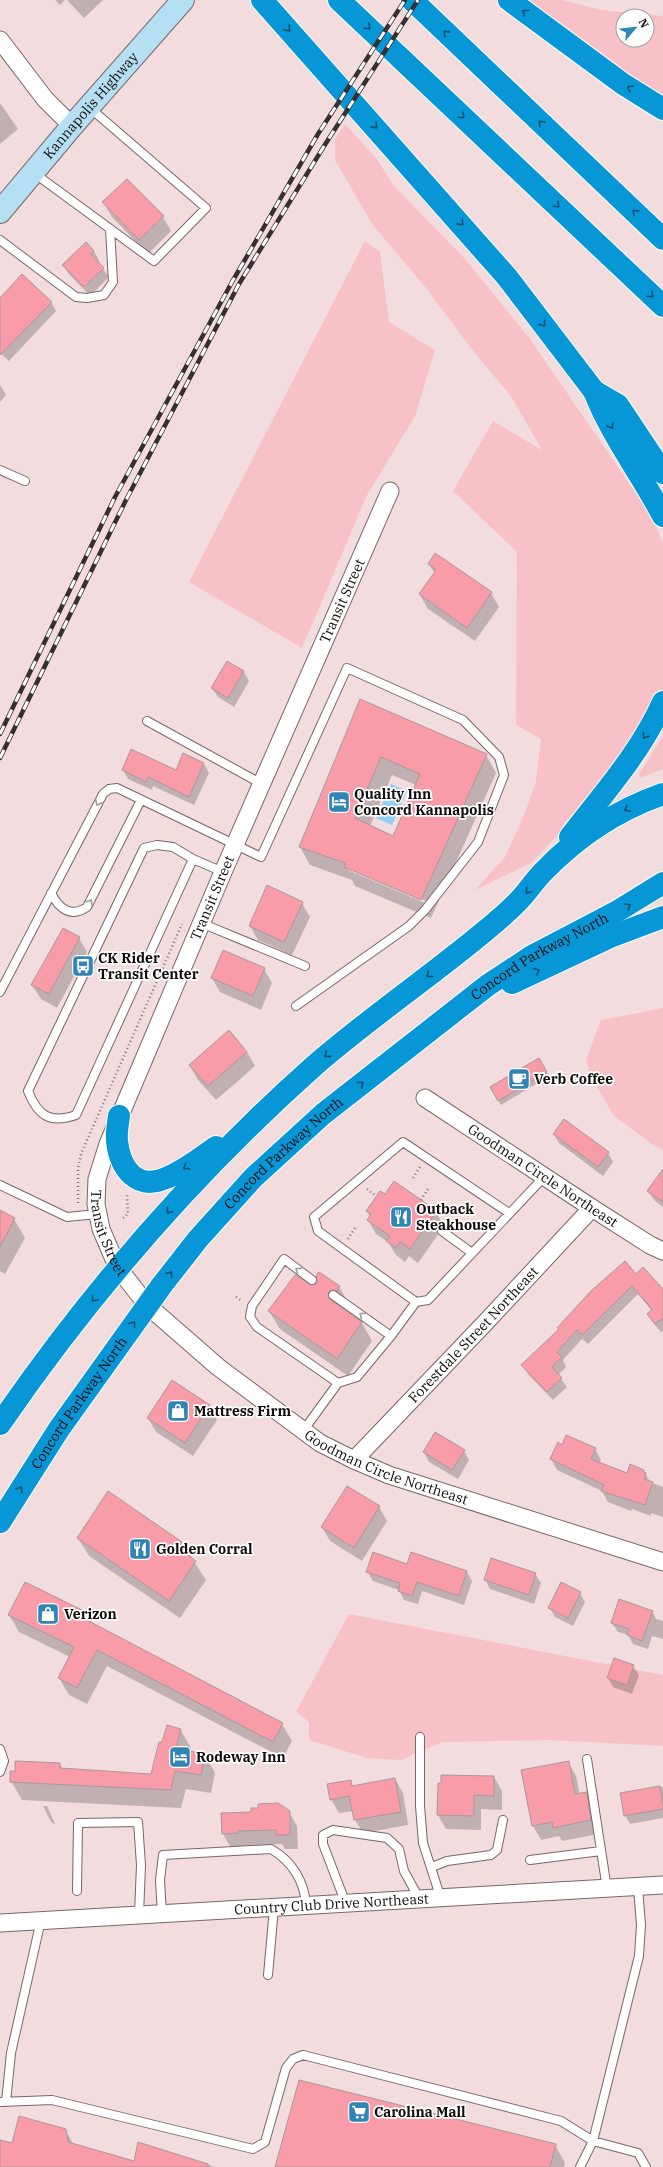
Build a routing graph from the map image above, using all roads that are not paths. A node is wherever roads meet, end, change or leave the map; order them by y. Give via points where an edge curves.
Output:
1 (183, 0) edge
2 (262, 0) edge
3 (339, 0) edge
4 (412, 0) edge
5 (509, 0) edge
6 (0, 40) edge
7 (89, 107) junction
8 (663, 109) edge
9 (72, 126) junction
10 (33, 172) junction
11 (0, 212) edge
12 (110, 229) junction
13 (663, 239) edge
14 (0, 240) edge
15 (663, 306) edge
16 (594, 391) junction
17 (0, 470) edge
18 (663, 473) edge
19 (25, 481) dead end
20 (390, 491) dead end
21 (663, 516) edge
22 (663, 702) edge
23 (146, 721) dead end
24 (262, 784) junction
25 (663, 794) edge
26 (142, 800) junction
27 (234, 846) junction
28 (193, 859) junction
29 (223, 872) junction
30 (543, 872) junction
31 (663, 883) edge
32 (51, 893) junction
33 (663, 917) edge
34 (201, 923) junction
35 (305, 966) dead end
36 (0, 992) edge
37 (296, 1006) dead end
38 (418, 1039) junction
39 (425, 1098) dead end
40 (119, 1116) junction
41 (254, 1122) junction
42 (544, 1177) junction
43 (0, 1186) edge
44 (592, 1208) junction
45 (509, 1213) junction
46 (98, 1214) junction
47 (442, 1231) dead end
48 (663, 1251) edge
49 (472, 1253) junction
50 (119, 1269) junction
51 (312, 1280) dead end
52 (333, 1295) dead end
53 (416, 1302) junction
54 (147, 1305) junction
55 (391, 1336) junction
56 (338, 1383) junction
57 (6, 1412) edge
58 (303, 1431) junction
59 (354, 1460) junction
60 (0, 1522) edge
61 (663, 1562) edge
62 (420, 1737) dead end
63 (0, 1749) edge
64 (587, 1759) dead end
65 (0, 1772) edge
66 (503, 1820) dead end
67 (601, 1852) junction
68 (530, 1860) dead end
69 (432, 1867) junction
70 (663, 1885) edge
71 (638, 1888) junction
72 (607, 1890) junction
73 (77, 1891) dead end
74 (441, 1898) junction
75 (420, 1900) junction
76 (346, 1904) junction
77 (306, 1906) junction
78 (274, 1908) junction
79 (162, 1914) junction
80 (139, 1915) junction
81 (41, 1920) junction
82 (0, 1923) edge
83 (268, 1975) dead end
84 (3, 2102) edge
85 (593, 2141) junction
86 (580, 2167) edge
87 (646, 2167) edge

1 - 7 main road, Kannapolis Highway
2 -> 16 highway via 502,272
3 -> 15 highway
13 -> 4 highway
8 -> 5 highway via 623,84
6 - 9 street via 45,99
7 - 9 main road, Kannapolis Highway
7 - 12 lane via 206,208 154,261
9 - 10 main road, Kannapolis Highway
10 - 11 main road, Kannapolis Highway
10 - 12 lane
12 - 14 lane via 113,282 104,295 87,298 76,297
16 - 18 highway via 618,405
16 -> 21 highway via 602,412
17 - 19 lane
20 - 24 street, Transit Street
22 -> 30 highway via 632,757
23 - 24 lane
24 - 27 street, Transit Street
25 -> 30 highway via 642,801 603,822
26 - 27 lane
26 -> 32 lane via 117,788 109,789 103,794
32 -> 26 lane via 56,903 68,912 80,912 87,907
27 - 29 street, Transit Street
27 - 37 lane via 261,857 348,668 463,720 499,757 504,775 478,842 426,910 409,926
28 - 28 lane via 173,847 157,845 144,848 28,1091 34,1105 45,1117 63,1119 76,1115
28 - 29 lane
29 - 34 street, Transit Street
30 -> 41 highway via 505,914 316,1064
38 -> 31 highway, Concord Parkway North via 512,968 643,897
32 - 36 lane
38 -> 33 highway via 524,977 610,937
34 - 35 lane
34 - 40 street, Transit Street
54 -> 38 highway, Concord Parkway North via 198,1239 253,1178 323,1114
39 - 42 street, Goodman Circle Northeast
41 -> 40 highway via 171,1176 145,1182 128,1173 121,1159 117,1140
40 - 46 street, Transit Street via 96,1179
41 -> 50 highway via 208,1168
42 - 44 street, Goodman Circle Northeast
42 - 45 lane
43 - 46 lane via 67,1217
44 - 48 street, Goodman Circle Northeast
44 - 59 street, Forestdale Street Northeast
45 - 49 lane
45 - 53 lane via 403,1142 314,1217 318,1231
46 - 50 street, Transit Street via 106,1243
47 - 49 lane
49 - 53 lane via 428,1300
50 - 54 street, Transit Street
50 -> 57 highway
51 -> 56 lane via 284,1259 252,1306 250,1317 257,1327
55 -> 52 lane
53 - 55 lane
54 - 58 street, Goodman Circle Northeast via 218,1367
60 -> 54 highway, Concord Parkway North via 60,1429
55 - 56 lane via 357,1377
56 - 58 lane
58 - 59 street, Goodman Circle Northeast via 320,1443
59 - 61 street, Goodman Circle Northeast via 389,1475
62 - 69 lane via 423,1844
63 - 65 lane via 4,1760
64 - 67 lane
66 - 69 lane via 497,1850 491,1855 447,1861
67 - 68 lane
67 - 72 lane
69 - 74 lane
70 - 71 street, Country Club Drive Northeast
71 - 72 street, Country Club Drive Northeast
71 - 85 lane via 641,1924 639,1956
72 - 74 street, Country Club Drive Northeast
73 - 80 lane via 78,1823 138,1822 141,1865
74 - 75 street, Country Club Drive Northeast
75 - 76 street, Country Club Drive Northeast
75 - 76 lane via 404,1871 399,1849 387,1838 333,1830 323,1835 323,1844
76 - 77 street, Country Club Drive Northeast
77 - 78 street, Country Club Drive Northeast
77 - 79 lane via 306,1895 299,1877 284,1856 271,1849 263,1849 163,1856 160,1880
78 - 79 street, Country Club Drive Northeast
78 - 83 lane
79 - 80 street, Country Club Drive Northeast
80 - 81 street, Country Club Drive Northeast
81 - 82 street, Country Club Drive Northeast
81 - 84 lane
84 - 85 lane via 52,2100 253,2149 265,2142 286,2068 294,2059 303,2055 561,2121
85 - 86 lane
85 - 87 lane via 638,2153

